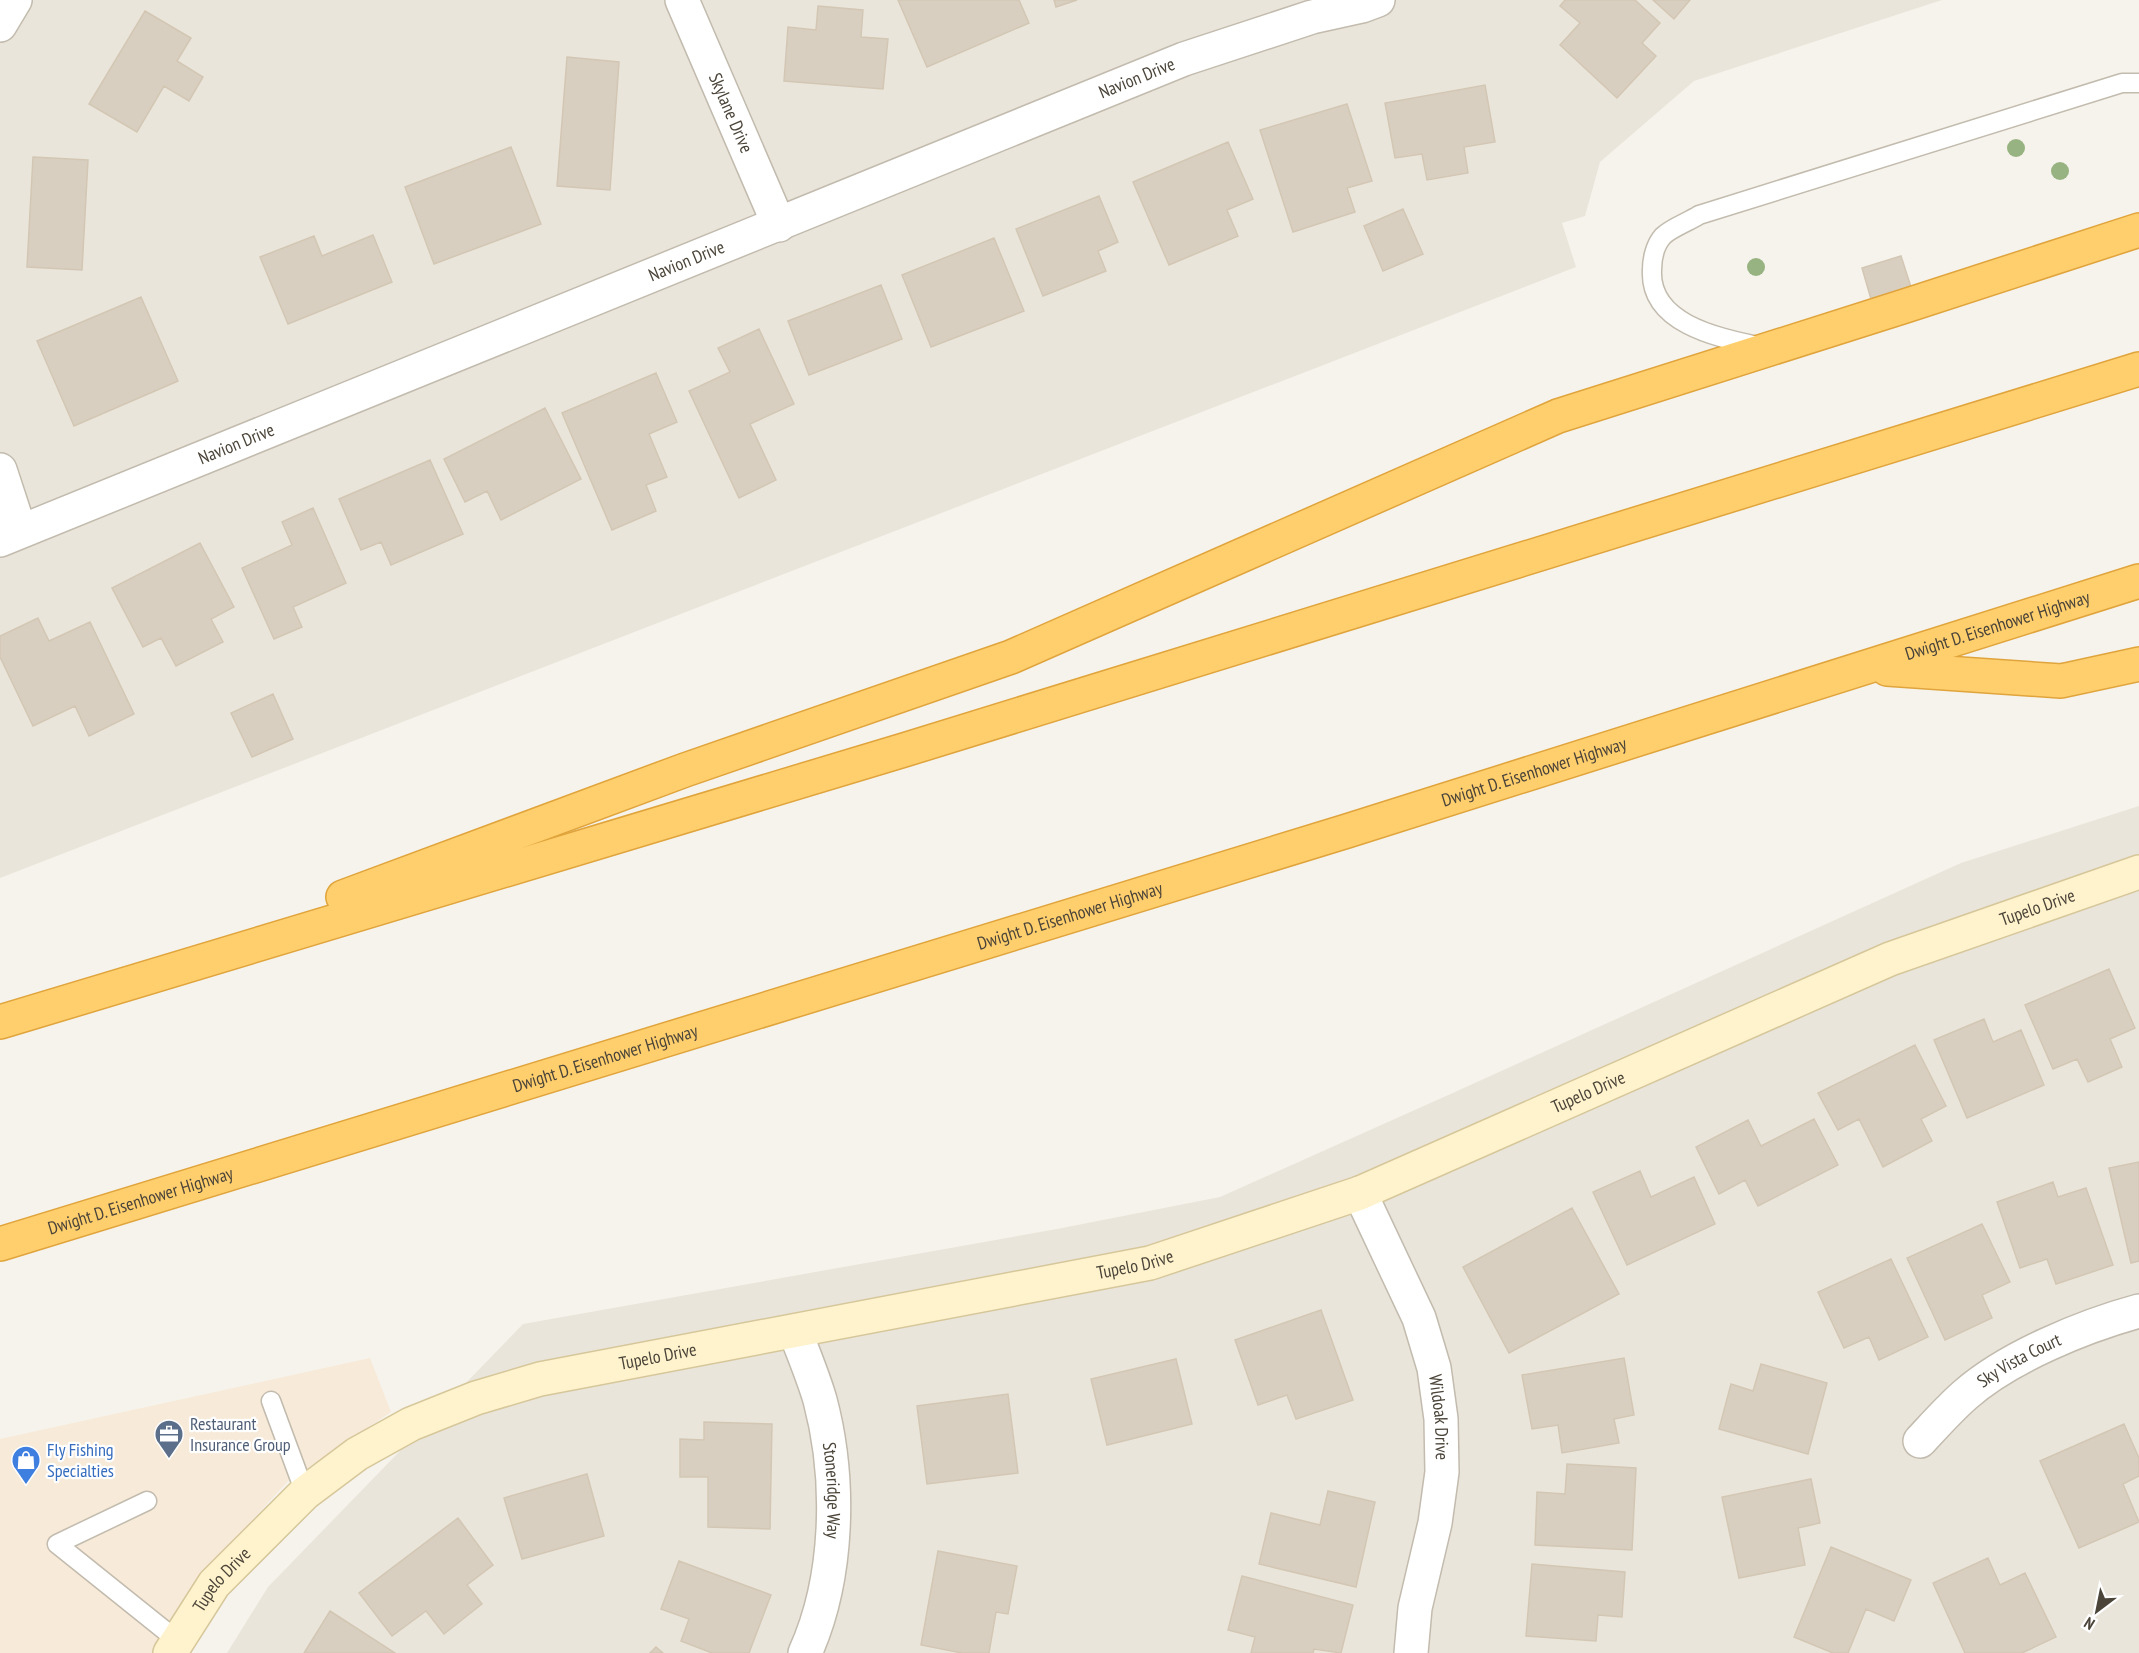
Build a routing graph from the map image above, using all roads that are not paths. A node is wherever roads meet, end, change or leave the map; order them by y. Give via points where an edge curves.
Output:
1 (15, 0) edge
2 (682, 0) edge
3 (1378, 0) edge
4 (0, 25) edge
5 (2139, 82) edge
6 (779, 225) junction
7 (2134, 226) edge
8 (1770, 349) junction
9 (2139, 369) edge
10 (0, 470) edge
11 (10, 536) edge
12 (2139, 582) edge
13 (2139, 664) edge
14 (1868, 668) junction
15 (2139, 872) edge
16 (51, 1005) junction
17 (0, 1022) edge
18 (1360, 1192) junction
19 (0, 1244) edge
20 (2139, 1311) edge
21 (795, 1330) junction
22 (270, 1401) dead end
23 (1920, 1441) dead end
24 (305, 1493) junction
25 (147, 1501) dead end
26 (174, 1647) edge
27 (805, 1653) edge
28 (1411, 1653) edge

1 - 4 street
2 - 6 street, Skylane Drive
3 - 6 street, Navion Drive via 1184,59
5 - 8 lane via 2122,84 1699,215 1663,236 1652,257 1651,279 1661,304 1680,321 1716,337
6 - 11 street, Navion Drive
7 - 8 highway
8 - 16 highway via 1558,416 1011,657 685,770
9 - 16 highway via 904,750
10 - 11 street
12 - 14 highway, Dwight D. Eisenhower Highway
13 - 14 highway via 2061,681
14 - 19 highway, Dwight D. Eisenhower Highway
15 - 18 street, Tupelo Drive via 1890,959
16 - 17 highway
18 - 21 street, Tupelo Drive via 1150,1263
18 - 28 street, Wildoak Drive via 1419,1318 1434,1368 1441,1419 1442,1472 1435,1524 1415,1608
20 - 23 street, Sky Vista Court via 2100,1322 2009,1364 1965,1394
21 - 24 street, Tupelo Drive via 540,1379 476,1398 411,1424 357,1454
21 - 27 street, Stoneridge Way via 820,1401 831,1454 834,1509 830,1563
22 - 24 lane
24 - 26 street, Tupelo Drive via 214,1584
25 - 26 lane via 57,1544

